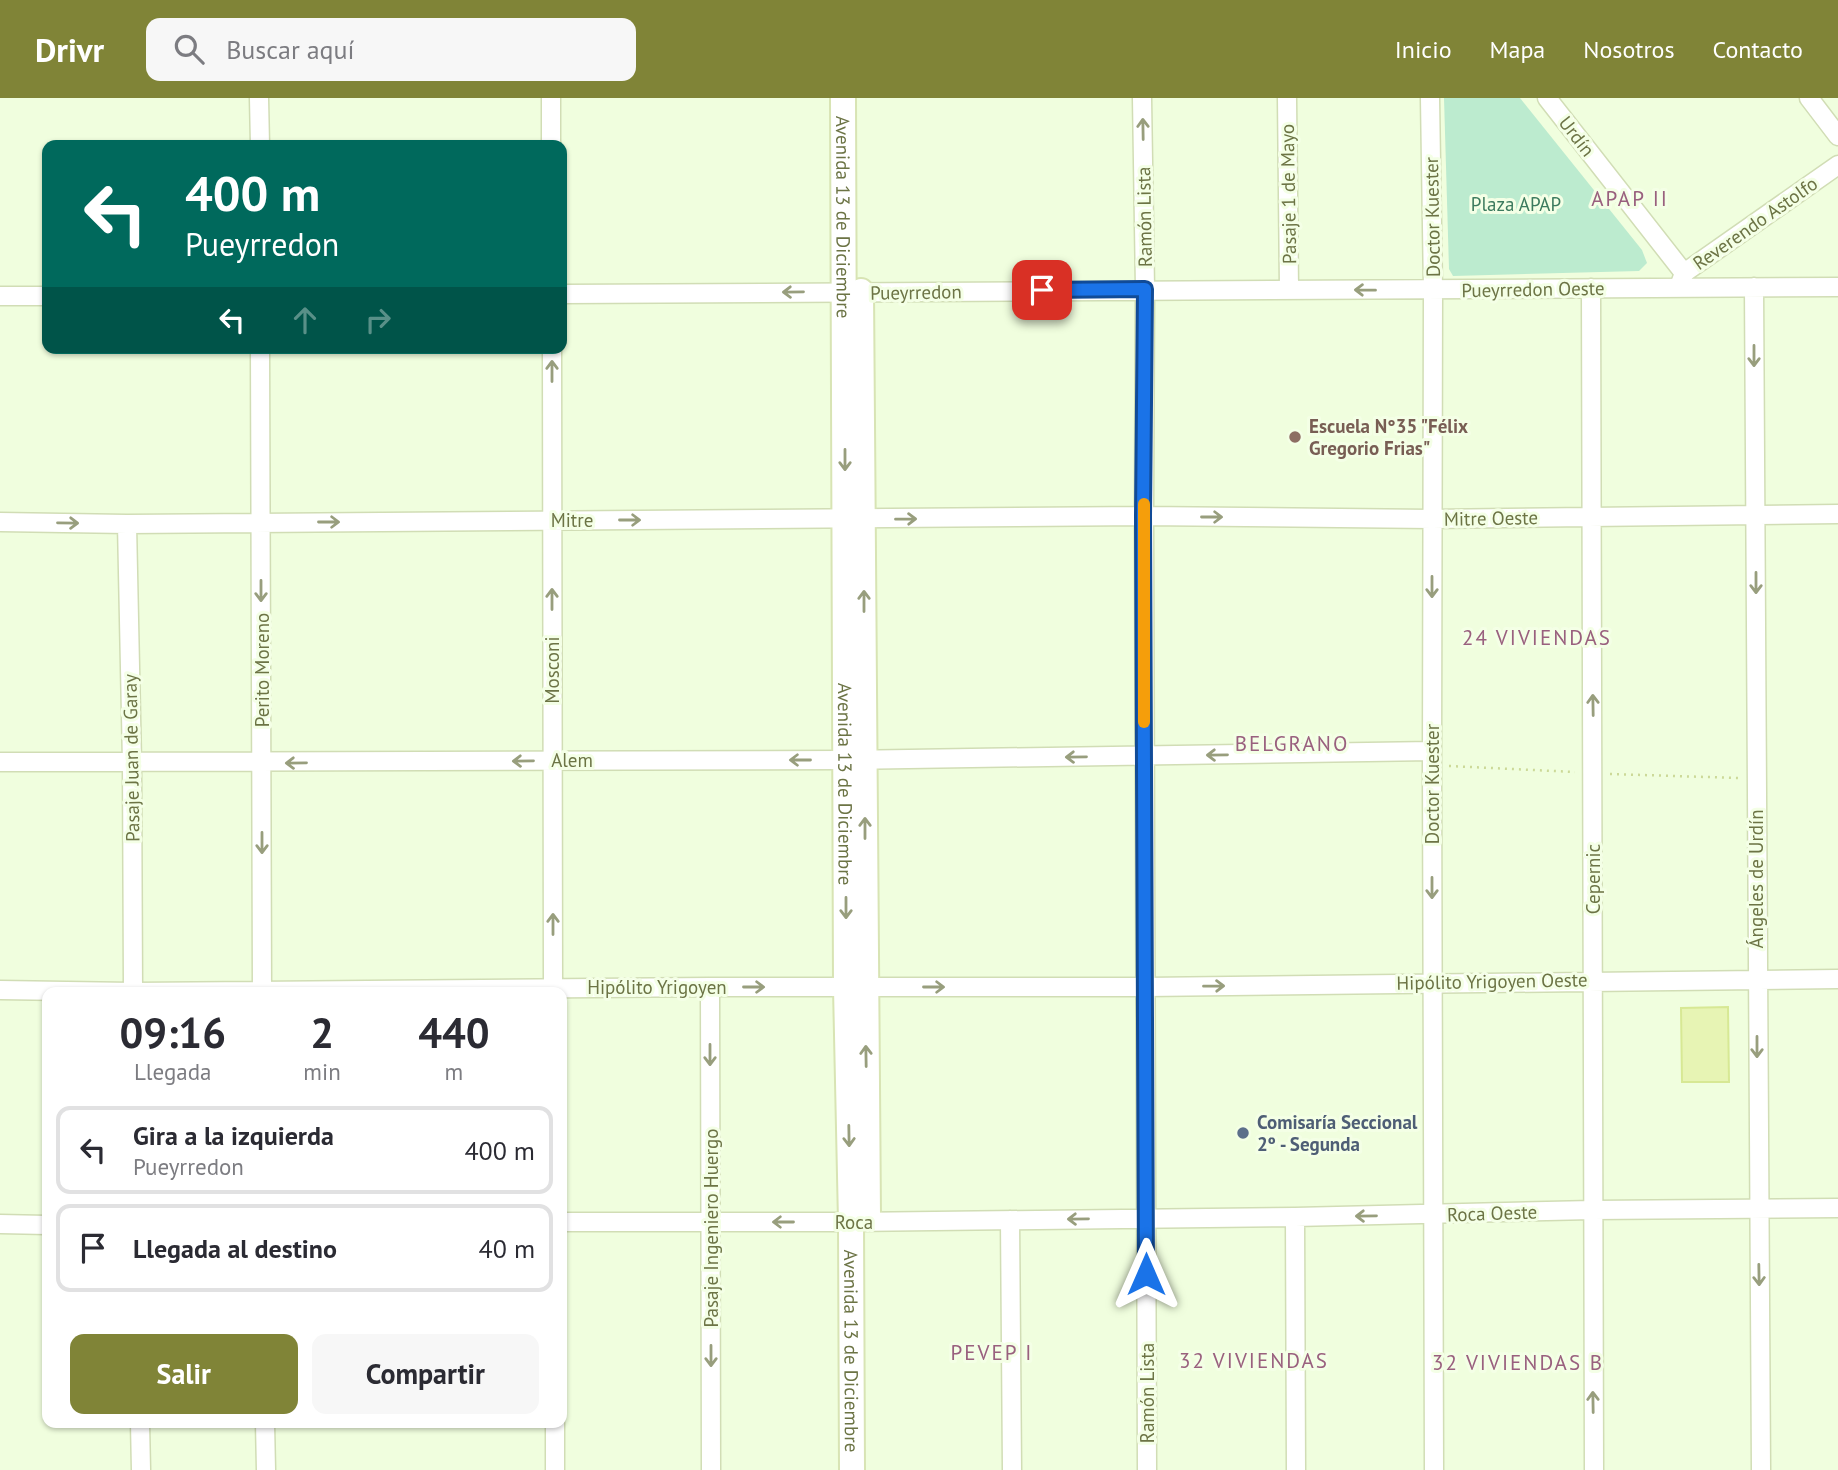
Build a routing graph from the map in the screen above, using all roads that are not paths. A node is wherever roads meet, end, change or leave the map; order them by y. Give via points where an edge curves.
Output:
1 (259, 98) edge
2 (551, 98) edge
3 (843, 98) edge
4 (857, 98) edge
5 (1142, 98) edge
6 (1287, 98) edge
7 (1430, 98) edge
8 (1547, 98) edge
9 (1809, 98) edge
10 (1838, 136) edge
11 (260, 140) edge
12 (551, 140) edge
13 (1838, 165) edge
14 (1682, 280) junction
15 (1754, 287) junction
16 (1838, 287) edge
17 (1591, 288) junction
18 (1145, 289) junction
19 (1289, 290) junction
20 (1433, 291) junction
21 (852, 292) junction
22 (567, 294) edge
23 (0, 296) edge
24 (42, 296) edge
25 (260, 354) edge
26 (552, 354) edge
27 (1838, 514) edge
28 (1143, 516) junction
29 (1756, 516) junction
30 (1591, 517) junction
31 (854, 519) junction
32 (1432, 519) junction
33 (552, 520) junction
34 (0, 522) edge
35 (260, 523) junction
36 (127, 524) junction
37 (1144, 756) junction
38 (1432, 758) junction
39 (855, 759) junction
40 (552, 760) junction
41 (0, 762) edge
42 (132, 763) junction
43 (262, 763) junction
44 (1757, 979) junction
45 (1838, 979) edge
46 (1593, 980) junction
47 (1433, 982) junction
48 (133, 987) edge
49 (262, 987) edge
50 (553, 987) edge
51 (710, 987) junction
52 (856, 987) junction
53 (1146, 987) junction
54 (0, 990) edge
55 (567, 990) edge
56 (42, 991) edge
57 (1838, 1208) edge
58 (1759, 1209) junction
59 (1592, 1210) junction
60 (1434, 1214) junction
61 (1295, 1217) junction
62 (1146, 1219) junction
63 (1010, 1220) junction
64 (710, 1221) junction
65 (860, 1222) junction
66 (567, 1223) edge
67 (0, 1224) edge
68 (42, 1225) edge
69 (140, 1428) edge
70 (265, 1428) edge
71 (555, 1428) edge
72 (141, 1470) edge
73 (266, 1470) edge
74 (555, 1470) edge
75 (711, 1470) edge
76 (852, 1470) edge
77 (869, 1470) edge
78 (1012, 1470) edge
79 (1147, 1470) edge
80 (1296, 1470) edge
81 (1434, 1470) edge
82 (1594, 1470) edge
83 (1761, 1470) edge

1 - 11 street
2 - 12 street
3 - 21 street, Avenida 13 de Diciembre
4 - 21 street, Avenida 13 de Diciembre
18 -> 5 street, Ramón Lista
6 - 19 street, Pasaje 1 de Mayo
7 - 20 street, Doctor Kuester
8 - 14 street, Urdín
9 - 10 street
13 - 14 street, Reverendo Astolfo
14 - 15 street, Pueyrredon Oeste
14 - 17 street, Pueyrredon Oeste
15 - 16 street, Pueyrredon Oeste
15 -> 29 street, Ángeles de Urdín
17 - 20 street, Pueyrredon Oeste
17 - 30 street, Cepernic
18 - 19 street, Pueyrredon Oeste
18 - 21 street, Pueyrredon
18 - 28 street, Ramón Lista
20 -> 19 street, Pueyrredon Oeste
20 - 32 street, Doctor Kuester
21 -> 22 street, Pueyrredon
21 - 31 street, Avenida 13 de Diciembre
23 - 24 street
25 - 35 street, Perito Moreno
33 -> 26 street, Mosconi
27 - 29 street, Mitre Oeste
31 -> 28 street, Mitre
28 -> 32 street, Mitre Oeste
28 - 37 street, Ramón Lista
29 - 30 street, Mitre Oeste
29 -> 44 street, Ángeles de Urdín
30 - 32 street, Mitre Oeste
46 -> 30 street, Cepernic
33 -> 31 street, Mitre
31 - 39 street, Avenida 13 de Diciembre
32 -> 38 street, Doctor Kuester
35 -> 33 street, Mitre
40 -> 33 street, Mosconi
34 -> 36 street, Mitre
35 - 36 street, Mitre
35 -> 43 street, Perito Moreno
36 - 42 street, Pasaje Juan de Garay
38 -> 37 street, Alem
37 -> 39 street, Alem
37 - 53 street, Ramón Lista
38 -> 47 street, Doctor Kuester
39 -> 40 street, Alem
39 - 52 street, Avenida 13 de Diciembre
40 -> 43 street, Alem
50 -> 40 street, Mosconi
41 - 42 street, Alem
42 - 43 street, Alem
42 - 48 street, Pasaje Juan de Garay
43 -> 49 street, Perito Moreno
44 - 45 street, Hipólito Yrigoyen Oeste
44 - 46 street, Hipólito Yrigoyen Oeste
44 -> 58 street, Ángeles de Urdín
46 - 47 street, Hipólito Yrigoyen Oeste
46 - 59 street, Cepernic
53 -> 47 street, Hipólito Yrigoyen Oeste
47 - 60 street, Doctor Kuester
51 -> 52 street, Hipólito Yrigoyen
51 - 55 street, Hipólito Yrigoyen
51 -> 64 street, Pasaje Ingeniero Huergo
52 -> 53 street, Hipólito Yrigoyen
52 - 65 street, Avenida 13 de Diciembre
53 - 62 street, Ramón Lista
54 - 56 street, Hipólito Yrigoyen
57 - 58 street, Roca Oeste
58 - 59 street, Roca Oeste
58 -> 83 street, Ángeles de Urdín
59 - 60 street, Roca Oeste
82 -> 59 street, Cepernic
60 -> 61 street, Roca Oeste
60 - 81 street, Doctor Kuester
61 - 62 street, Roca Oeste
61 - 80 street
62 -> 63 street, Roca
62 - 79 street, Ramón Lista
63 - 65 street, Roca
63 - 78 street
65 -> 64 street, Roca
64 - 66 street, Roca
64 -> 75 street, Pasaje Ingeniero Huergo
65 - 76 street, Avenida 13 de Diciembre
65 - 77 street, Avenida 13 de Diciembre
67 - 68 street
69 - 72 street
70 - 73 street
71 - 74 street

